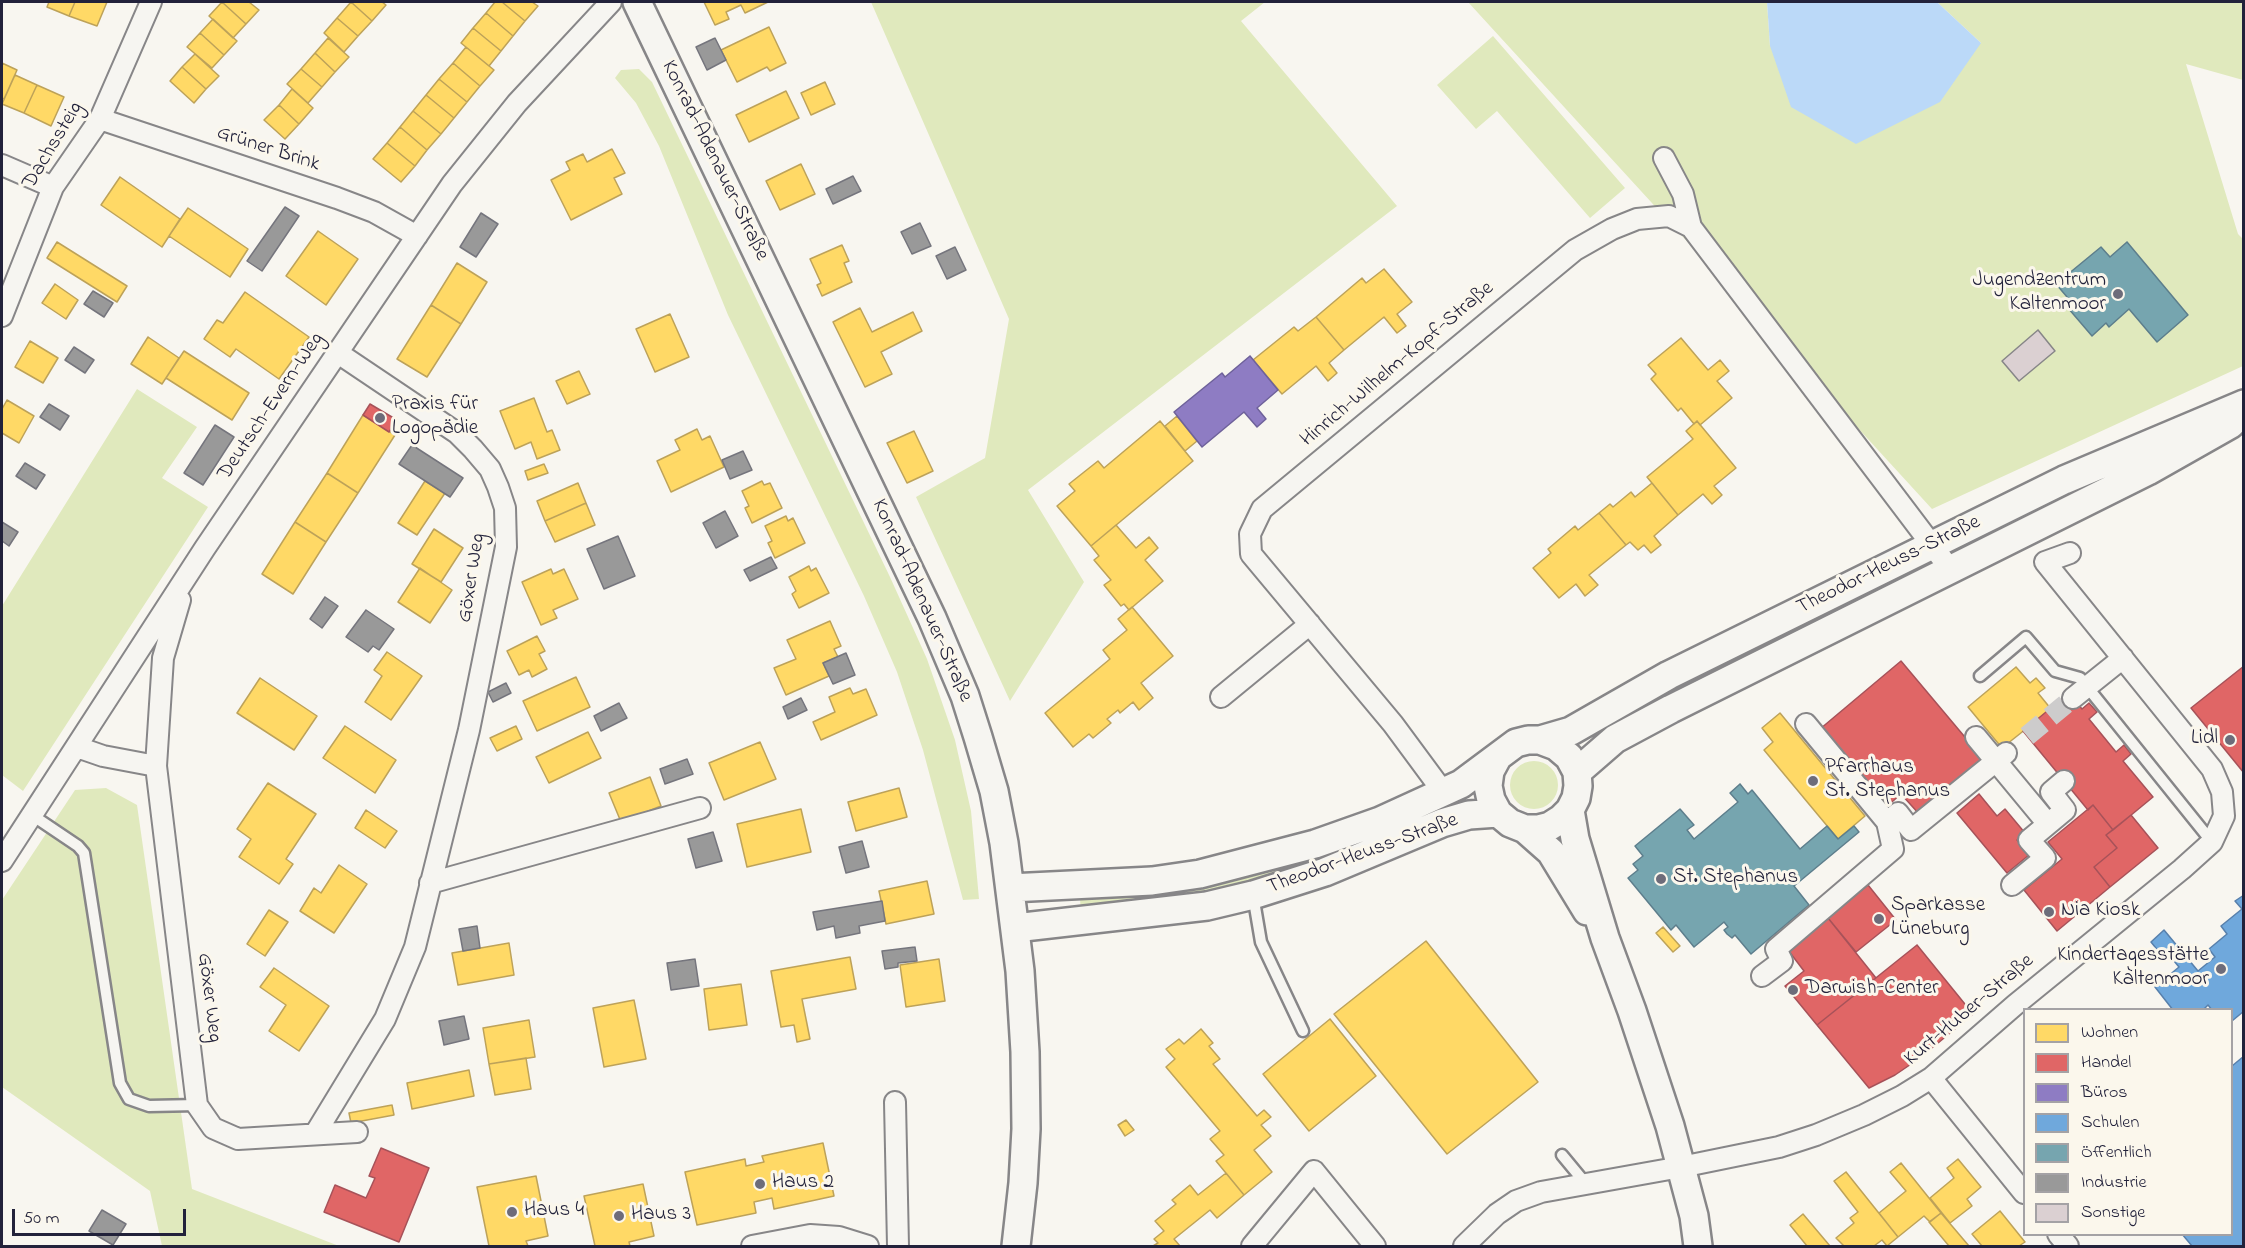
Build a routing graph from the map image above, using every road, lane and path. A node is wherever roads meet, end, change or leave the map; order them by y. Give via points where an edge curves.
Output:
1 (151, 2) edge
2 (611, 2) edge
3 (637, 2) edge
4 (100, 119) junction
5 (1664, 158) dead end
6 (2, 165) edge
7 (53, 187) junction
8 (1691, 227) junction
9 (417, 236) junction
10 (2, 316) edge
11 (338, 353) junction
12 (2244, 404) edge
13 (2244, 417) edge
14 (1931, 546) junction
15 (2070, 553) dead end
16 (1950, 569) junction
17 (188, 576) junction
18 (1310, 624) junction
19 (2123, 658) junction
20 (1980, 676) dead end
21 (2080, 693) junction
22 (1221, 697) dead end
23 (1806, 724) dead end
24 (1976, 737) dead end
25 (1540, 740) junction
26 (77, 747) junction
27 (2001, 757) junction
28 (1497, 758) junction
29 (156, 766) junction
30 (1577, 772) junction
31 (2064, 781) dead end
32 (1444, 793) junction
33 (699, 808) dead end
34 (1570, 810) junction
35 (1498, 813) junction
36 (32, 815) junction
37 (1887, 822) junction
38 (2048, 824) junction
39 (1525, 829) junction
40 (2211, 842) junction
41 (2, 861) edge
42 (430, 883) junction
43 (2012, 885) dead end
44 (1010, 888) junction
45 (1253, 895) junction
46 (1015, 928) junction
47 (1605, 938) junction
48 (1762, 976) dead end
49 (1303, 1031) dead end
50 (1931, 1078) junction
51 (896, 1102) dead end
52 (198, 1105) junction
53 (357, 1132) dead end
54 (315, 1134) junction
55 (1563, 1155) dead end
56 (1675, 1168) junction
57 (1586, 1184) junction
58 (2023, 1191) edge
59 (752, 1246) edge
60 (868, 1246) edge
61 (898, 1246) edge
62 (1016, 1246) edge
63 (1252, 1246) edge
64 (1375, 1246) edge
65 (1464, 1246) edge
66 (1682, 1246) edge
67 (1698, 1246) edge

1 - 4 street, Dachssteig
2 - 9 street, Deutsch-Evern-Weg via 491,133
3 - 44 main road, Konrad-Adenauer-Straße via 943,643 965,696 994,791
4 - 7 street, Dachssteig
4 - 9 street, Grüner Brink via 337,198 374,212
5 - 8 street via 1683,194
6 - 7 street
7 - 10 street, Dachssteig
8 - 14 street
8 - 18 street, Hinrich-Wilhelm-Kopf-Straße via 1669,216 1637,219 1575,250 1262,509 1250,534 1251,554
9 - 11 street, Deutsch-Evern-Weg
11 - 17 street, Deutsch-Evern-Weg
11 - 42 street, Göxer Weg via 457,433 490,469 505,508 502,574 469,730
12 - 14 main road, Theodor-Heuss-Straße via 2075,475
13 - 16 main road, Theodor-Heuss-Straße via 2148,471
14 - 16 street
14 - 25 main road, Theodor-Heuss-Straße via 1669,675 1582,726
15 - 19 street, Kurt-Huber-Straße via 2045,562
16 - 30 main road, Theodor-Heuss-Straße via 1615,739
17 - 26 street, Deutsch-Evern-Weg
17 - 29 street, Göxer Weg via 163,658
18 - 22 street
18 - 32 street, Hinrich-Wilhelm-Kopf-Straße
19 - 21 street
19 - 40 street, Kurt-Huber-Straße via 2212,769 2223,792 2224,816
20 - 21 lane via 2026,637 2055,671 2080,678
21 - 40 lane
23 - 37 street
24 - 27 street
25 - 28 main road, Theodor-Heuss-Straße via 1516,743
25 - 30 main road via 1569,757
26 - 29 street
26 - 36 street, Deutsch-Evern-Weg
27 - 37 street via 1911,830 1898,813
27 - 38 street
28 - 32 main road, Theodor-Heuss-Straße
28 - 35 main road via 1488,786
29 - 52 street, Göxer Weg
30 - 34 main road via 1576,798
31 - 38 street via 2051,792 2065,810
32 - 44 main road, Theodor-Heuss-Straße via 1315,844 1200,874 1152,881
33 - 42 street
34 - 39 main road via 1550,826
34 - 47 main road
35 - 39 main road
35 - 45 main road, Theodor-Heuss-Straße via 1469,815 1442,823 1325,872
36 - 41 street, Deutsch-Evern-Weg
36 - 52 lane via 84,853 120,1083 129,1100 149,1106
37 - 48 street via 1893,849 1776,949 1782,961
38 - 43 street via 2029,840 2045,858
39 - 47 main road via 1551,852
40 - 50 street, Kurt-Huber-Straße
42 - 54 street, Göxer Weg via 415,947 386,1019
44 - 46 main road, Konrad-Adenauer-Straße
45 - 46 main road, Theodor-Heuss-Straße via 1207,906
45 - 49 lane via 1261,942
46 - 62 main road, Konrad-Adenauer-Straße via 1025,1052 1026,1129
47 - 56 main road via 1670,1126
50 - 56 street, Kurt-Huber-Straße via 1864,1115 1816,1135 1779,1147
50 - 58 street
51 - 61 street
52 - 54 street, Göxer Weg via 213,1128 238,1139
53 - 54 street, Göxer Weg
55 - 57 lane
56 - 57 street, Kurt-Huber-Straße
56 - 66 main road
56 - 67 main road via 1694,1215
57 - 65 street, Kurt-Huber-Straße via 1516,1201
59 - 60 street via 818,1235
63 - 64 street via 1314,1171

